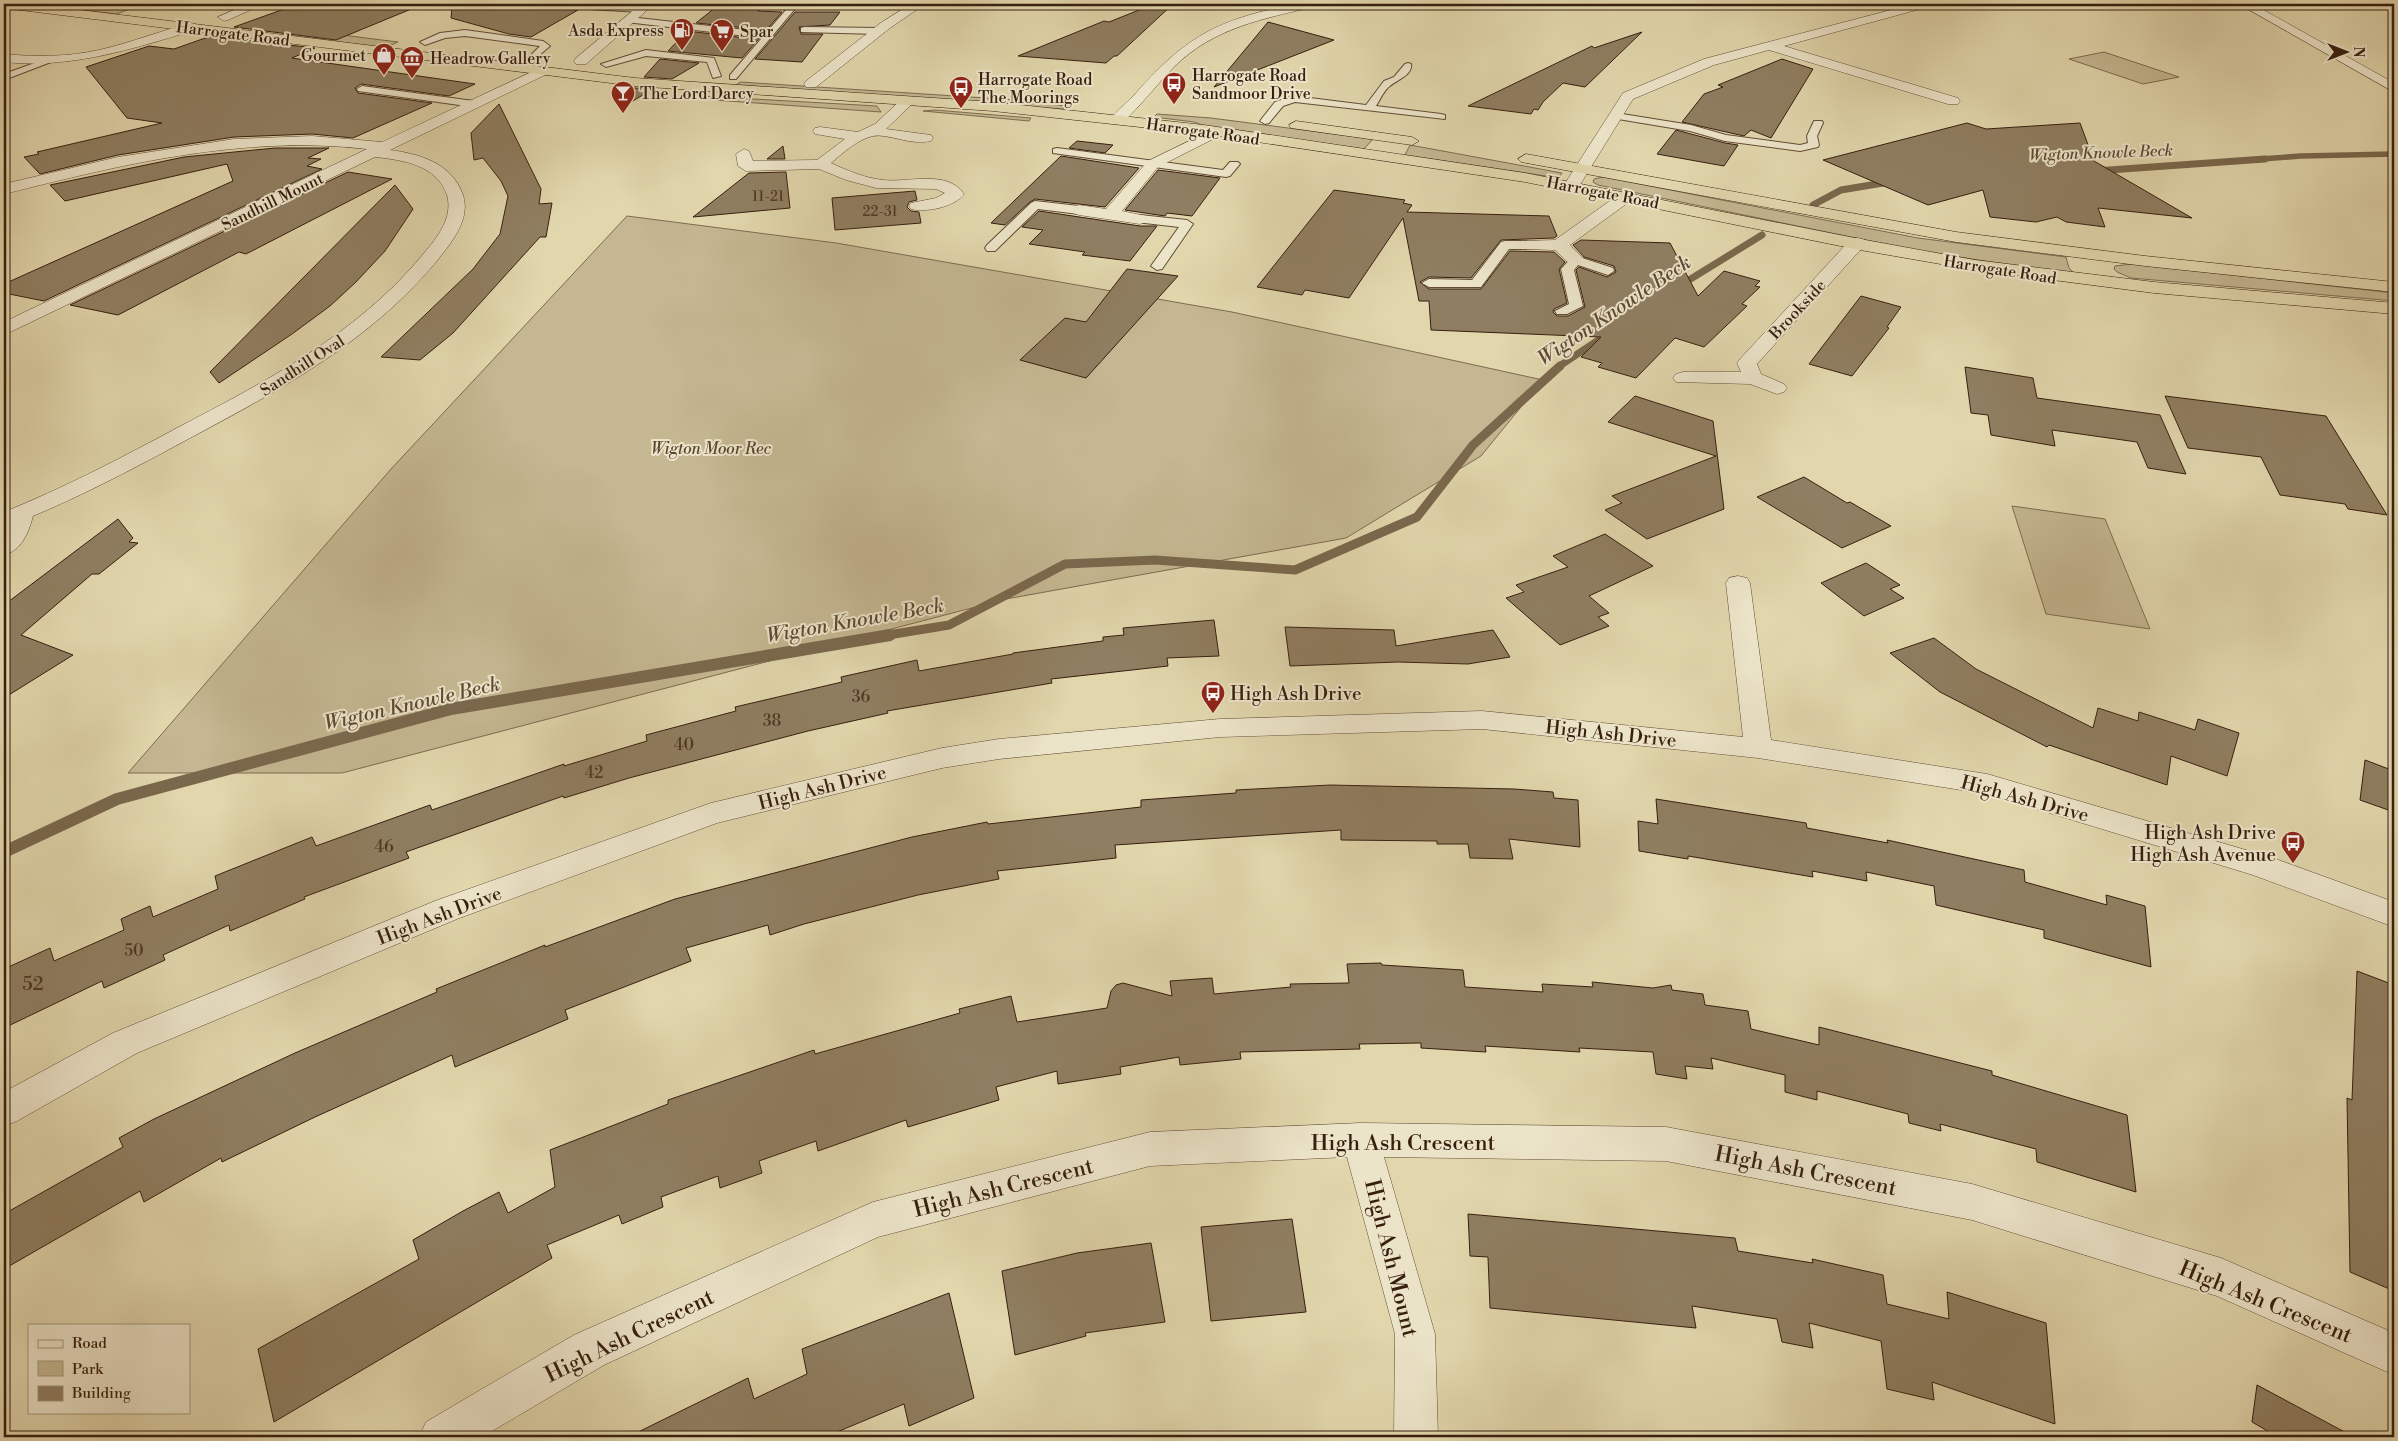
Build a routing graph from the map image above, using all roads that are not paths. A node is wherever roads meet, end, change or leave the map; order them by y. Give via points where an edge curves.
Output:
1 (4, 4) edge
2 (258, 4) edge
3 (553, 4) edge
4 (795, 4) edge
5 (919, 4) edge
6 (1312, 4) edge
7 (1927, 4) edge
8 (2245, 4) edge
9 (644, 6) edge
10 (149, 7) dead end
11 (208, 15) dead end
12 (224, 17) junction
13 (252, 20) dead end
14 (629, 20) junction
15 (191, 27) junction
16 (804, 30) dead end
17 (879, 31) junction
18 (746, 33) dead end
19 (269, 38) junction
20 (420, 41) junction
21 (1767, 45) junction
22 (462, 46) dead end
23 (490, 49) dead end
24 (536, 55) junction
25 (554, 57) dead end
26 (4, 58) edge
27 (576, 60) junction
28 (46, 62) junction
29 (478, 64) junction
30 (1408, 66) dead end
31 (540, 72) junction
32 (4, 77) edge
33 (733, 77) junction
34 (811, 84) junction
35 (687, 88) junction
36 (2394, 88) edge
37 (362, 89) dead end
38 (908, 101) junction
39 (1953, 101) dead end
40 (474, 104) junction
41 (1134, 106) junction
42 (1153, 108) dead end
43 (1369, 108) junction
44 (1616, 116) junction
45 (1441, 117) dead end
46 (1117, 120) junction
47 (1260, 121) joint
48 (1818, 123) dead end
49 (820, 131) dead end
50 (1214, 133) junction
51 (866, 134) junction
52 (926, 138) dead end
53 (1426, 143) dead end
54 (379, 149) junction
55 (1057, 151) dead end
56 (1514, 157) dead end
57 (1153, 164) junction
58 (1234, 164) dead end
59 (747, 167) dead end
60 (1583, 168) junction
61 (828, 169) junction
62 (1572, 186) junction
63 (4, 189) edge
64 (1628, 196) junction
65 (917, 206) dead end
66 (1079, 210) joint
67 (1111, 214) junction
68 (1140, 219) joint
69 (1857, 243) junction
70 (1526, 245) joint
71 (1559, 245) junction
72 (991, 248) dead end
73 (2100, 255) junction
74 (1576, 260) junction
75 (1156, 266) dead end
76 (1608, 271) dead end
77 (1429, 283) dead end
78 (2394, 286) edge
79 (2154, 288) junction
80 (2394, 309) edge
81 (1562, 311) dead end
82 (4, 329) edge
83 (1683, 378) dead end
84 (1752, 378) junction
85 (1777, 388) dead end
86 (13, 516) edge
87 (4, 548) edge
88 (1738, 583) dead end
89 (1758, 748) junction
90 (2394, 916) edge
91 (4, 1110) edge
92 (1361, 1140) junction
93 (2394, 1354) edge
94 (441, 1437) edge
95 (1416, 1437) edge

1 - 15 highway, Harrogate Road
2 - 12 street
3 - 9 lane
4 - 33 lane
5 - 17 street
6 - 41 street via 1250,16 1209,34 1177,56
7 - 21 street
8 - 36 street
9 - 14 street
10 - 15 highway via 131,15 186,22
11 - 12 highway, Harrogate Road
12 - 13 highway, Harrogate Road
12 - 19 highway via 226,21 286,29
14 - 18 lane
14 - 27 street
15 - 19 highway, Harrogate Road
15 - 28 street via 89,57
16 - 17 lane
17 - 34 street
19 - 29 highway, Harrogate Road
20 - 22 highway
20 - 24 lane via 450,34 475,34 543,44 545,46
20 - 29 highway via 415,46 420,50 472,56
21 - 39 street
21 - 44 street via 1709,62 1628,96
23 - 24 highway
24 - 25 highway
26 - 28 street
27 - 33 highway, Harrogate Road
27 - 35 highway via 599,68 690,82
28 - 32 lane
29 - 31 highway, Harrogate Road
30 - 43 lane via 1397,79 1387,83
31 - 35 highway, Harrogate Road
31 - 40 street, Sandhill Mount
33 - 34 highway, Harrogate Road
34 - 41 highway, Harrogate Road
35 - 38 highway, Harrogate Road
37 - 40 lane
38 - 46 highway, Harrogate Road
38 - 51 street via 880,127
40 - 54 street, Sandhill Mount
41 - 42 highway, Harrogate Road
41 - 46 street
43 - 45 lane
43 - 47 lane via 1294,99 1280,104
44 - 48 lane via 1800,148 1814,145 1812,136
44 - 60 street
46 - 50 highway, Harrogate Road
47 - 53 highway, Harrogate Road
49 - 51 street
50 - 57 street
50 - 62 highway, Harrogate Road via 1471,168
51 - 52 street
51 - 61 street via 842,146
54 - 63 street, Sandhill Oval via 312,140 195,148 101,165
54 - 82 street, Sandhill Mount
54 - 86 street, Sandhill Oval via 423,161 440,173 455,190 458,209 449,232 392,300 335,345 255,395 149,452
55 - 57 lane
56 - 60 highway, Harrogate Road
57 - 58 lane via 1226,174
57 - 67 street
59 - 61 street
60 - 62 street
60 - 73 highway, Harrogate Road via 1956,237
61 - 65 street via 856,182 886,185 925,183 947,186 956,194 940,202
62 - 64 highway, Harrogate Road
64 - 69 highway, Harrogate Road
64 - 71 street
66 - 67 street
66 - 72 lane via 1035,205
67 - 68 street
68 - 75 lane via 1187,224
69 - 79 highway, Harrogate Road via 2060,278
69 - 84 street, Brookside via 1748,362
70 - 71 street
70 - 77 lane via 1505,245 1476,284
71 - 74 street
73 - 78 highway, Harrogate Road
73 - 79 highway via 2088,259 2096,273
74 - 76 lane
74 - 81 lane via 1567,269 1576,306
79 - 80 highway, Harrogate Road
83 - 84 street
84 - 85 street
86 - 87 street via 17,532
88 - 89 street
89 - 90 street, High Ash Drive via 1987,784 2262,866
89 - 91 street, High Ash Drive via 1482,720 1220,728 999,749 942,758 711,814 446,910 125,1043
92 - 93 street, High Ash Crescent via 1666,1144 1972,1202 2221,1278
92 - 94 street, High Ash Crescent via 1150,1149 873,1220 589,1350
92 - 95 street, High Ash Mount via 1415,1334

